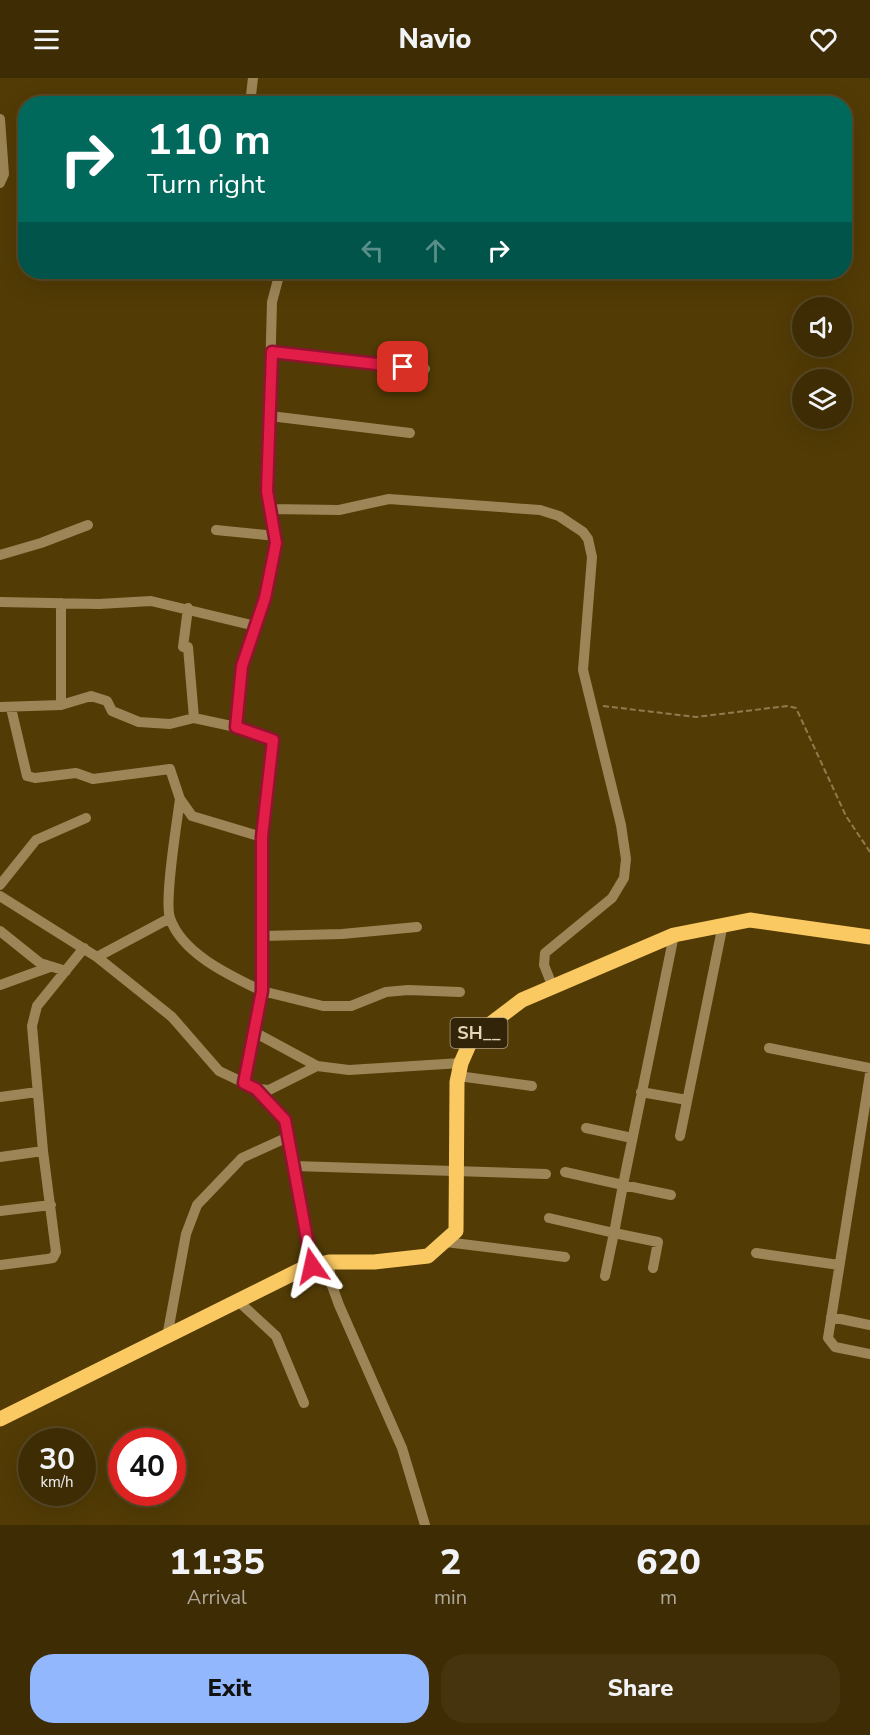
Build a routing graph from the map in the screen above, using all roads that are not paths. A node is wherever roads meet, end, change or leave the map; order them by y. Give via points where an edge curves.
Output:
1 (253, 78) edge
2 (251, 96) edge
3 (0, 119) edge
4 (0, 183) edge
5 (278, 279) edge
6 (272, 352) junction
7 (425, 369) dead end
8 (270, 416) junction
9 (410, 433) dead end
10 (270, 509) junction
11 (88, 525) dead end
12 (216, 530) dead end
13 (276, 536) junction
14 (0, 555) edge
15 (0, 602) edge
16 (61, 603) junction
17 (188, 608) junction
18 (255, 626) junction
19 (61, 705) junction
20 (5, 707) edge
21 (194, 718) junction
22 (236, 727) junction
23 (180, 799) junction
24 (86, 818) dead end
25 (262, 837) junction
26 (0, 885) edge
27 (0, 896) edge
28 (170, 918) junction
29 (723, 924) junction
30 (417, 927) dead end
31 (870, 927) edge
32 (824, 930) junction
33 (0, 931) edge
34 (674, 935) junction
35 (263, 936) junction
36 (870, 937) edge
37 (84, 948) junction
38 (97, 957) junction
39 (50, 967) junction
40 (63, 975) junction
41 (0, 985) edge
42 (552, 985) junction
43 (262, 991) junction
44 (460, 992) dead end
45 (254, 1032) junction
46 (769, 1048) dead end
47 (317, 1066) junction
48 (870, 1068) edge
49 (459, 1069) junction
50 (870, 1074) edge
51 (244, 1083) junction
52 (532, 1086) dead end
53 (256, 1089) junction
54 (37, 1092) junction
55 (641, 1092) junction
56 (0, 1097) edge
57 (687, 1100) junction
58 (586, 1128) dead end
59 (680, 1136) dead end
60 (288, 1137) junction
61 (632, 1138) junction
62 (43, 1151) junction
63 (0, 1157) edge
64 (294, 1166) junction
65 (457, 1170) junction
66 (565, 1172) dead end
67 (546, 1174) dead end
68 (623, 1185) junction
69 (671, 1195) dead end
70 (51, 1204) junction
71 (0, 1211) edge
72 (549, 1218) dead end
73 (614, 1233) junction
74 (446, 1242) junction
75 (756, 1253) dead end
76 (565, 1257) dead end
77 (329, 1262) junction
78 (839, 1264) junction
79 (0, 1265) edge
80 (306, 1268) junction
81 (653, 1268) dead end
82 (605, 1276) dead end
83 (237, 1300) junction
84 (831, 1320) junction
85 (870, 1325) edge
86 (167, 1337) junction
87 (870, 1354) edge
88 (304, 1403) dead end
89 (0, 1419) edge
90 (425, 1525) edge

1 - 2 street
3 - 4 street via 4,174
5 - 6 street via 272,302
6 - 7 street
6 - 8 street
8 - 9 street
8 - 10 street
10 - 13 street
10 - 42 street via 339,510 398,500 540,510 576,526 588,539 592,557 582,662 621,825 626,867 620,889 612,898 546,952 544,965
11 - 14 street
12 - 13 street
13 - 18 street via 265,598
15 - 16 street
16 - 17 street via 151,601
16 - 19 street
17 - 18 street
17 - 21 street via 185,647
18 - 22 street via 242,666
19 - 20 street
19 - 21 street via 91,696 106,700 112,711 139,722 170,724
20 - 23 street via 27,776 76,773 93,779 170,770
21 - 22 street
22 - 25 street via 273,740
23 - 25 street via 192,816
23 - 28 street
24 - 26 street via 36,840
25 - 35 street
27 - 37 street
28 - 38 street
28 - 43 street via 180,935 207,962
29 - 32 main road, SH__ via 750,920
29 - 34 main road, SH__
29 - 57 street
30 - 35 street
31 - 32 main road, SH__
32 - 36 main road, SH__
33 - 39 street via 39,963
34 - 42 main road, SH__
34 - 55 street
35 - 43 street
37 - 38 street
37 - 40 street
38 - 51 street via 172,1017 219,1071
39 - 40 street
39 - 41 street
40 - 54 street via 33,1014
42 - 49 main road, SH__ via 522,1000 472,1038
43 - 44 street via 323,1006 351,1006 386,992
43 - 45 street
45 - 47 street
45 - 51 street
46 - 48 street
47 - 49 street via 348,1070
47 - 53 street via 269,1090
49 - 52 street
49 - 65 main road, SH__
50 - 78 street
51 - 53 street
53 - 60 street via 285,1120
54 - 56 street
54 - 62 street
55 - 57 street
55 - 61 street
57 - 59 street
58 - 61 street
60 - 64 street
60 - 86 street via 242,1158 206,1194 191,1218
61 - 68 street
62 - 63 street
62 - 70 street
64 - 65 street
64 - 80 street
65 - 67 street
65 - 74 main road, SH__ via 456,1231
66 - 68 street
68 - 69 street
68 - 73 street
70 - 71 street
70 - 79 street via 56,1252 53,1258
72 - 73 street
73 - 81 street via 658,1242
73 - 82 street
74 - 76 street
74 - 77 main road via 428,1256
75 - 78 street
77 - 80 main road
77 - 90 street via 339,1305 398,1438
78 - 84 street
80 - 83 main road
83 - 86 main road
83 - 88 street via 276,1336
84 - 85 street
84 - 87 street via 828,1338 835,1347
86 - 89 main road

